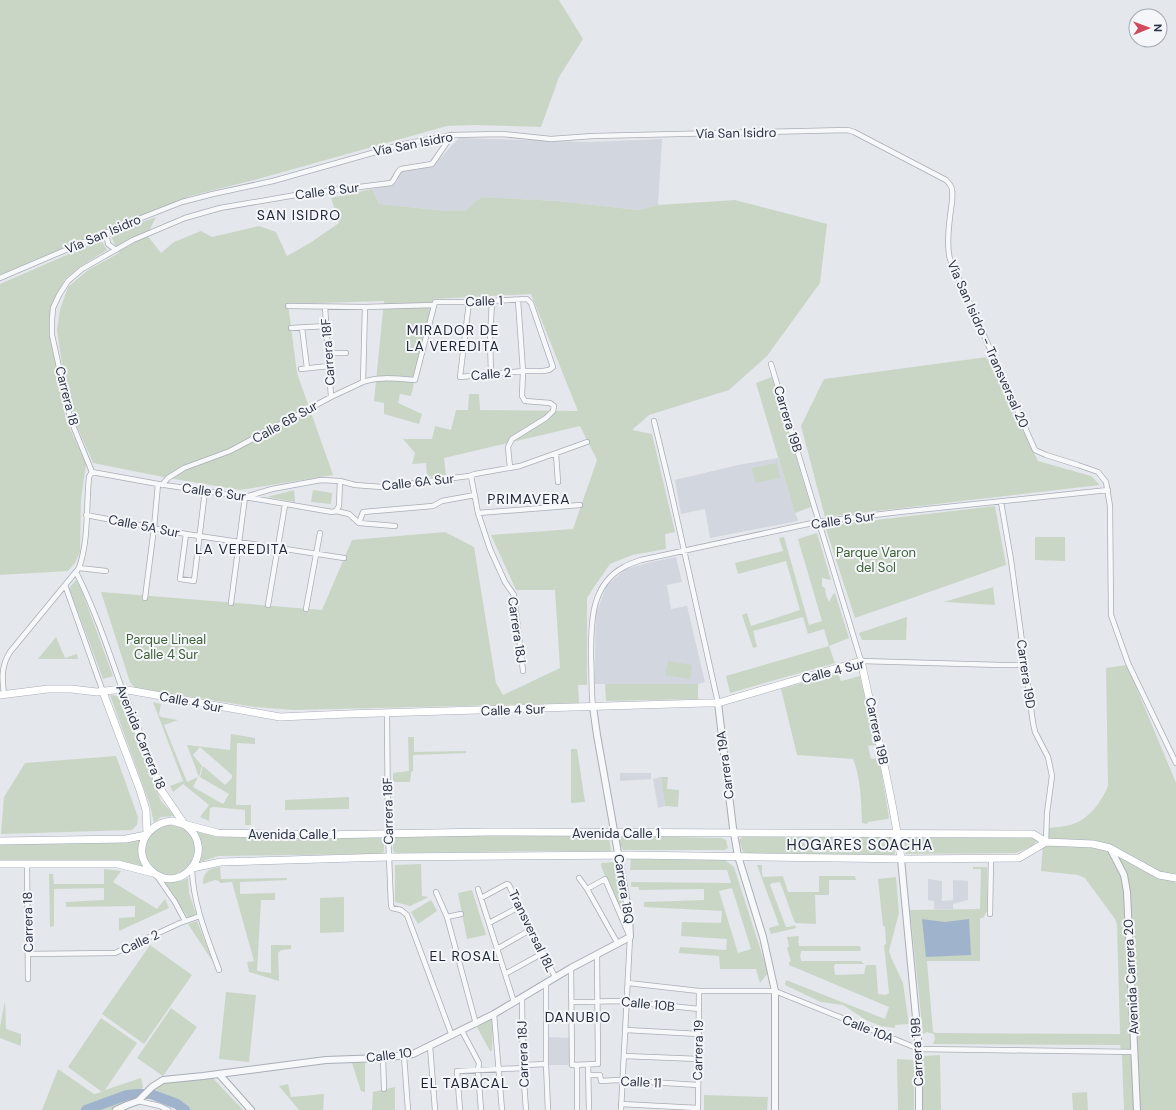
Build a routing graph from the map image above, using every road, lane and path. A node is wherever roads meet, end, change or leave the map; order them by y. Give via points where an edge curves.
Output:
1 (848, 130) joint
2 (452, 135) junction
3 (108, 232) junction
4 (116, 250) junction
5 (0, 278) edge
6 (518, 300) junction
7 (492, 301) junction
8 (469, 302) junction
9 (531, 302) joint
10 (435, 304) junction
11 (288, 306) dead end
12 (325, 307) junction
13 (365, 307) junction
14 (327, 326) junction
15 (291, 328) dead end
16 (302, 328) junction
17 (329, 353) junction
18 (346, 353) dead end
19 (771, 364) dead end
20 (329, 366) junction
21 (522, 371) junction
22 (491, 374) junction
23 (364, 382) junction
24 (331, 397) junction
25 (654, 421) dead end
26 (587, 442) dead end
27 (556, 454) junction
28 (510, 468) junction
29 (92, 472) junction
30 (471, 476) junction
31 (340, 481) junction
32 (558, 482) dead end
33 (160, 484) junction
34 (1108, 490) junction
35 (205, 491) junction
36 (475, 495) junction
37 (245, 497) junction
38 (1001, 502) junction
39 (285, 504) junction
40 (580, 505) dead end
41 (336, 511) junction
42 (478, 513) junction
43 (86, 515) junction
44 (819, 522) junction
45 (359, 523) junction
46 (395, 526) dead end
47 (154, 528) junction
48 (320, 533) dead end
49 (186, 534) junction
50 (200, 536) junction
51 (239, 542) junction
52 (278, 547) junction
53 (684, 551) junction
54 (316, 553) junction
55 (344, 558) dead end
56 (77, 570) junction
57 (106, 571) dead end
58 (65, 585) junction
59 (144, 598) dead end
60 (596, 598) joint
61 (232, 603) dead end
62 (268, 605) dead end
63 (306, 608) dead end
64 (861, 661) junction
65 (1025, 664) junction
66 (523, 671) dead end
67 (122, 689) junction
68 (103, 692) junction
69 (2, 695) edge
70 (718, 703) junction
71 (593, 707) junction
72 (387, 714) junction
73 (1176, 763) edge
74 (185, 825) junction
75 (614, 832) junction
76 (388, 833) junction
77 (146, 834) junction
78 (734, 834) junction
79 (897, 834) junction
80 (0, 841) edge
81 (1046, 842) junction
82 (1110, 848) junction
83 (619, 855) junction
84 (738, 856) junction
85 (388, 857) junction
86 (991, 858) junction
87 (901, 859) junction
88 (0, 864) edge
89 (27, 864) junction
90 (192, 868) junction
91 (155, 874) junction
92 (579, 878) dead end
93 (1176, 878) edge
94 (478, 889) dead end
95 (587, 889) junction
96 (436, 892) dead end
97 (481, 898) junction
98 (519, 907) junction
99 (461, 914) dead end
100 (990, 914) dead end
101 (200, 916) junction
102 (447, 917) junction
103 (185, 921) junction
104 (489, 924) junction
105 (530, 930) junction
106 (630, 937) junction
107 (618, 944) junction
108 (497, 949) junction
109 (543, 953) junction
110 (28, 954) junction
111 (597, 955) junction
112 (571, 968) junction
113 (219, 970) dead end
114 (505, 974) junction
115 (555, 977) junction
116 (28, 979) dead end
117 (628, 983) junction
118 (546, 984) junction
119 (700, 991) junction
120 (775, 991) junction
121 (522, 998) junction
122 (597, 1001) junction
123 (627, 1001) junction
124 (514, 1002) junction
125 (572, 1002) junction
126 (699, 1009) junction
127 (494, 1014) junction
128 (476, 1024) junction
129 (626, 1030) junction
130 (462, 1031) junction
131 (699, 1034) junction
132 (452, 1036) junction
133 (430, 1046) junction
134 (919, 1050) junction
135 (1135, 1052) junction
136 (404, 1056) junction
137 (624, 1056) junction
138 (383, 1058) junction
139 (699, 1059) junction
140 (546, 1064) junction
141 (577, 1065) junction
142 (588, 1065) junction
143 (523, 1068) junction
144 (498, 1069) junction
145 (478, 1070) junction
146 (219, 1074) junction
147 (589, 1075) junction
148 (623, 1081) junction
149 (698, 1085) junction
150 (384, 1089) dead end
151 (140, 1100) junction
152 (622, 1104) junction
153 (698, 1109) edge
154 (116, 1110) edge
155 (168, 1110) edge
156 (251, 1110) edge
157 (408, 1110) edge
158 (435, 1110) edge
159 (460, 1110) edge
160 (480, 1110) edge
161 (502, 1110) edge
162 (526, 1110) edge
163 (548, 1110) edge
164 (577, 1110) edge
165 (589, 1110) edge
166 (621, 1110) edge
167 (775, 1110) edge
168 (919, 1110) edge
169 (1137, 1110) edge

1 - 2 street, Vía San Isidro via 551,139 502,134
1 - 34 street, Vía San Isidro - Transversal 20 via 950,184 950,259 1035,450 1098,472 1106,482
2 - 3 street, Vía San Isidro via 404,144 273,181 186,201
2 - 4 street, Calle 8 Sur via 432,164 401,169 391,183 220,208 186,218 133,240
3 - 4 street via 108,244
3 - 5 street, Vía San Isidro
4 - 29 street, Carrera 18 via 82,269 68,281 59,295 52,320 55,353 70,418
6 - 7 street, Calle 1
6 - 9 street, Calle 1 via 527,299
6 - 21 street
7 - 8 street, Calle 1
7 - 22 street
8 - 10 street, Calle 1
8 - 22 street, Calle 2 via 460,377
9 - 21 street, Calle 2 via 553,366 543,371
10 - 13 street, Calle 1
10 - 23 street, Calle 6B Sur via 415,380 378,379
11 - 12 street, Calle 1
12 - 13 street, Calle 1
12 - 14 street, Carrera 18F
13 - 23 street
14 - 16 street
14 - 17 street, Carrera 18F
15 - 16 street
16 - 20 street via 304,368
17 - 18 street
17 - 20 street, Carrera 18F
19 - 44 street, Carrera 19B
20 - 24 street, Carrera 18F
21 - 22 street, Calle 2
21 - 28 street via 522,396 525,401 550,402 554,406 546,418 512,439 508,447
23 - 24 street, Calle 6B Sur
24 - 33 street, Calle 6B Sur via 230,451 184,468
25 - 53 street, Carrera 19A
26 - 27 street, Calle 6A Sur
27 - 28 street, Calle 6A Sur
27 - 32 street
28 - 30 street, Calle 6A Sur
29 - 33 street, Calle 6 Sur
29 - 43 street via 88,477
30 - 31 street, Calle 6A Sur via 382,487
30 - 36 street, Carrera 18J
31 - 37 street, Calle 6A Sur via 321,480
31 - 41 street via 339,506
33 - 35 street, Calle 6 Sur
33 - 47 street
34 - 38 street, Calle 5 Sur
34 - 73 street via 1111,615 1128,663
35 - 37 street, Calle 6 Sur
35 - 50 street
36 - 42 street, Carrera 18J
36 - 45 street via 442,501 433,506 363,512
37 - 39 street, Calle 6 Sur
37 - 51 street
38 - 44 street, Calle 5 Sur
38 - 65 street, Carrera 19D
39 - 41 street, Calle 6 Sur
39 - 52 street
40 - 42 street
41 - 45 street, Calle 6 Sur via 349,514
42 - 66 street, Carrera 18J via 490,549 514,595
43 - 47 street, Calle 5A Sur
43 - 56 street via 85,545
44 - 53 street, Calle 5 Sur
44 - 64 street, Carrera 19B
45 - 46 street
47 - 49 street, Calle 5A Sur
47 - 59 street
48 - 54 street
49 - 50 street, Calle 5A Sur
49 - 50 street via 180,580 194,581
50 - 51 street, Calle 5A Sur
51 - 52 street, Calle 5A Sur
51 - 61 street
52 - 54 street, Calle 5A Sur
52 - 62 street
53 - 60 street, Calle 5 Sur via 641,560 624,567 604,584
53 - 70 street, Carrera 19A
54 - 55 street, Calle 5A Sur
54 - 63 street
56 - 57 street
56 - 58 street
56 - 67 street, Avenida Carrera 18
58 - 68 street, Avenida Carrera 18
58 - 69 street via 5,659
60 - 71 street, Carrera 18Q via 592,614 591,644
64 - 65 street, Calle 4 Sur
64 - 70 main road, Calle 4 Sur
64 - 79 main road, Carrera 19B via 882,752
65 - 81 street, Carrera 19D via 1034,729 1048,757 1052,776
67 - 68 main road, Calle 4 Sur
67 - 72 main road, Calle 4 Sur via 280,717
67 - 74 main road, Avenida Carrera 18 via 161,790
68 - 69 main road, Calle 4 Sur via 48,688
68 - 77 main road, Avenida Carrera 18 via 140,790 146,810
70 - 71 main road, Calle 4 Sur
70 - 78 street, Carrera 19A
71 - 72 main road, Calle 4 Sur
71 - 75 street, Carrera 18Q
72 - 76 street, Carrera 18F
74 - 76 main road, Avenida Calle 1 via 218,833
74 - 77 main road via 165,821
74 - 90 main road, Avenida Carrera 18 via 197,838 199,846 199,854
75 - 76 main road, Avenida Calle 1
75 - 78 main road, Avenida Calle 1
75 - 83 street, Carrera 18Q
76 - 85 street, Carrera 18F
77 - 80 main road via 126,839
77 - 91 main road, Avenida Carrera 18 via 142,847 144,860
78 - 79 main road, Avenida Calle 1
78 - 84 street, Carrera 19A
79 - 81 main road, Avenida Calle 1 via 1033,834
79 - 87 main road, Carrera 19B
81 - 82 main road, Avenida Calle 1 via 1093,844
81 - 86 main road, Avenida Calle 1 via 1019,858
82 - 93 main road, Avenida Calle 1 via 1159,875
82 - 135 street, Avenida Carrera 20 via 1124,875 1127,892
83 - 84 main road, Avenida Calle 1
83 - 85 main road, Avenida Calle 1
83 - 106 street, Carrera 18Q
84 - 87 main road, Avenida Calle 1
84 - 120 street, Carrera 19A via 763,937
85 - 90 main road, Avenida Calle 1 via 222,862
85 - 132 street, Carrera 18F via 390,905 408,915
86 - 87 main road, Avenida Calle 1
86 - 100 street
87 - 134 street, Carrera 19B
88 - 89 main road
89 - 91 main road via 118,864
89 - 110 street, Carrera 18
90 - 91 main road via 178,877
90 - 101 street, Avenida Carrera 18 via 193,892
91 - 103 street, Avenida Carrera 18 via 178,906
92 - 95 street
94 - 97 street
95 - 106 street via 605,879
95 - 107 street
96 - 102 street
97 - 98 street, Transversal 18L via 507,884
97 - 104 street
98 - 104 street
98 - 105 street, Transversal 18L
99 - 102 street
101 - 103 street, Calle 2
101 - 113 street, Avenida Carrera 18
102 - 128 street
103 - 110 street, Calle 2 via 115,953
104 - 108 street
105 - 108 street
105 - 109 street, Transversal 18L
106 - 107 street, Calle 10
106 - 117 street, Carrera 18Q
107 - 111 street, Calle 10
108 - 114 street
109 - 114 street
109 - 115 street, Transversal 18L
110 - 116 street, Carrera 18
111 - 112 street, Calle 10
111 - 122 street
112 - 115 street, Calle 10
112 - 125 street
114 - 124 street
115 - 118 street, Calle 10
117 - 119 street, Calle 10A
117 - 123 street, Carrera 18Q
118 - 121 street, Calle 10
118 - 140 street
119 - 120 street, Calle 10A
119 - 126 street, Carrera 19
120 - 134 street, Calle 10A
120 - 167 street, Carrera 19A
121 - 124 street, Calle 10
121 - 143 street, Carrera 18J
122 - 123 street, Calle 10B
122 - 125 street, Calle 10B
122 - 142 street via 598,1064
123 - 126 street, Calle 10B
123 - 129 street, Carrera 18Q
124 - 127 street, Calle 10
125 - 141 street via 572,1065
126 - 131 street, Carrera 19
127 - 128 street, Calle 10
127 - 144 street
128 - 130 street, Calle 10
129 - 131 street
129 - 137 street, Carrera 18Q
130 - 132 street, Calle 10
130 - 145 street via 479,1063
131 - 139 street, Carrera 19
132 - 133 street, Calle 10
133 - 136 street, Calle 10
133 - 158 street
134 - 135 street, Calle 10A
134 - 168 street, Carrera 19B
135 - 169 street, Avenida Carrera 20
136 - 138 street, Calle 10
136 - 157 street
137 - 139 street
137 - 148 street, Carrera 18Q
138 - 146 street, Calle 10 via 326,1060
138 - 150 street
139 - 149 street, Carrera 19
140 - 143 street via 525,1065
140 - 163 street
141 - 142 street
141 - 164 street
142 - 147 street
143 - 144 street
143 - 162 street, Carrera 18J
144 - 145 street
144 - 161 street
145 - 159 street via 457,1071
145 - 160 street
146 - 151 street, Calle 10 via 164,1080 147,1091
146 - 156 street
147 - 148 street, Calle 11 via 600,1075 601,1081
147 - 165 street
148 - 149 street, Calle 11
148 - 152 street, Carrera 18Q
149 - 153 street, Carrera 19
151 - 154 street
151 - 155 street
152 - 153 street
152 - 166 street, Carrera 18Q

